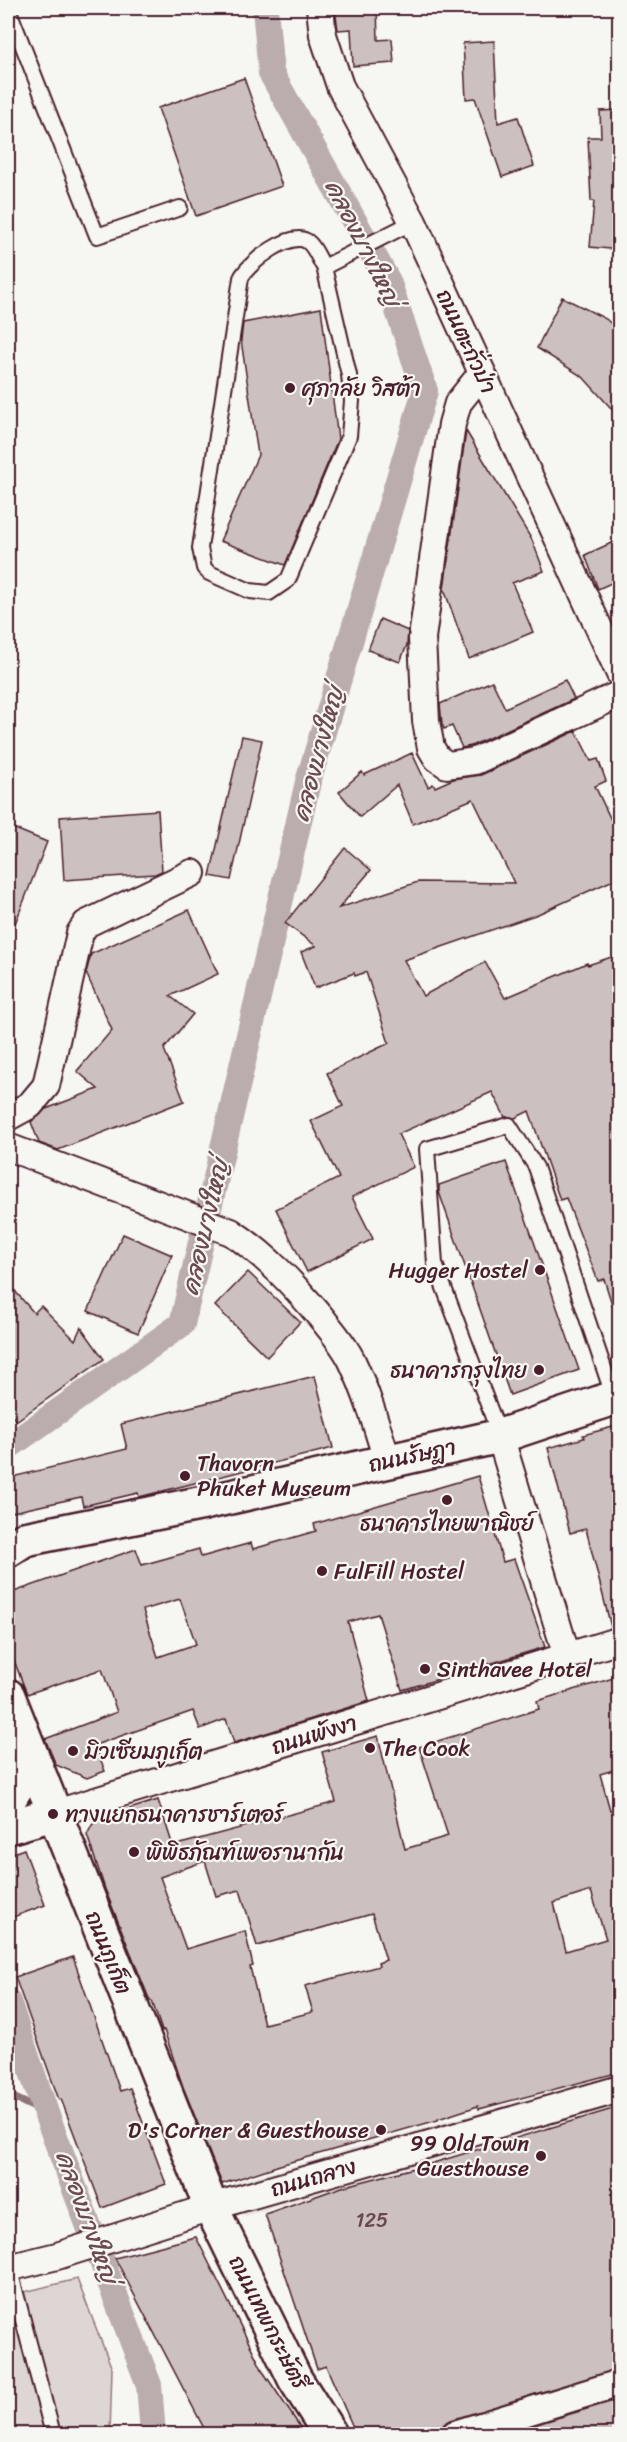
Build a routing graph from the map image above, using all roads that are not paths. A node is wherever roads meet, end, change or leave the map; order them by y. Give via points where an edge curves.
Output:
1 (8, 8) edge
2 (320, 8) edge
3 (180, 208) dead end
4 (402, 227) junction
5 (324, 267) junction
6 (482, 373) junction
7 (620, 674) edge
8 (620, 694) edge
9 (192, 873) dead end
10 (8, 1117) edge
11 (8, 1147) edge
12 (617, 1397) edge
13 (500, 1436) junction
14 (387, 1460) junction
15 (13, 1542) edge
16 (620, 1640) edge
17 (567, 1656) junction
18 (8, 1696) edge
19 (32, 1761) junction
20 (8, 1801) edge
21 (53, 1814) junction
22 (8, 1827) edge
23 (619, 2093) edge
24 (212, 2207) junction
25 (8, 2268) edge
26 (620, 2383) edge
27 (52, 2434) edge
28 (330, 2434) edge
29 (455, 2434) edge

1 - 3 lane via 97,236
2 - 4 street, ถนนตะกั่วป่า via 323,35 340,86
4 - 5 lane
4 - 6 street, ถนนตะกั่วป่า
5 - 5 lane via 349,375 352,401 348,436 288,580 269,593 250,591 209,573 204,568 200,548 241,278 250,263 290,239 310,243
6 - 7 street, ถนนตะกั่วป่า
6 - 8 street via 458,403 452,424 423,638 426,721 431,747 447,765 475,761
9 - 10 street via 86,924 80,933 46,1086 30,1105
11 - 14 street via 231,1232 257,1249 278,1268 351,1359
12 - 13 main road, ถนนรัษฎา
12 - 13 lane via 536,1167 508,1125 427,1149 435,1264
13 - 14 main road, ถนนรัษฎา
13 - 17 street
14 - 15 main road, ถนนรัษฎา
16 - 17 street, ถนนพังงา
17 - 21 street, ถนนพังงา
18 - 19 main road, ถนนภูเก็ต
19 - 20 main road
19 - 21 main road, ถนนภูเก็ต
21 - 22 main road, ถนนพังงา
21 - 24 main road, ถนนภูเก็ต
23 - 24 street, ถนนถลาง
24 - 25 street, ถนนถลาง
24 - 28 main road, ถนนเทพกระษัตรี via 296,2379
25 - 27 lane
26 - 29 street

